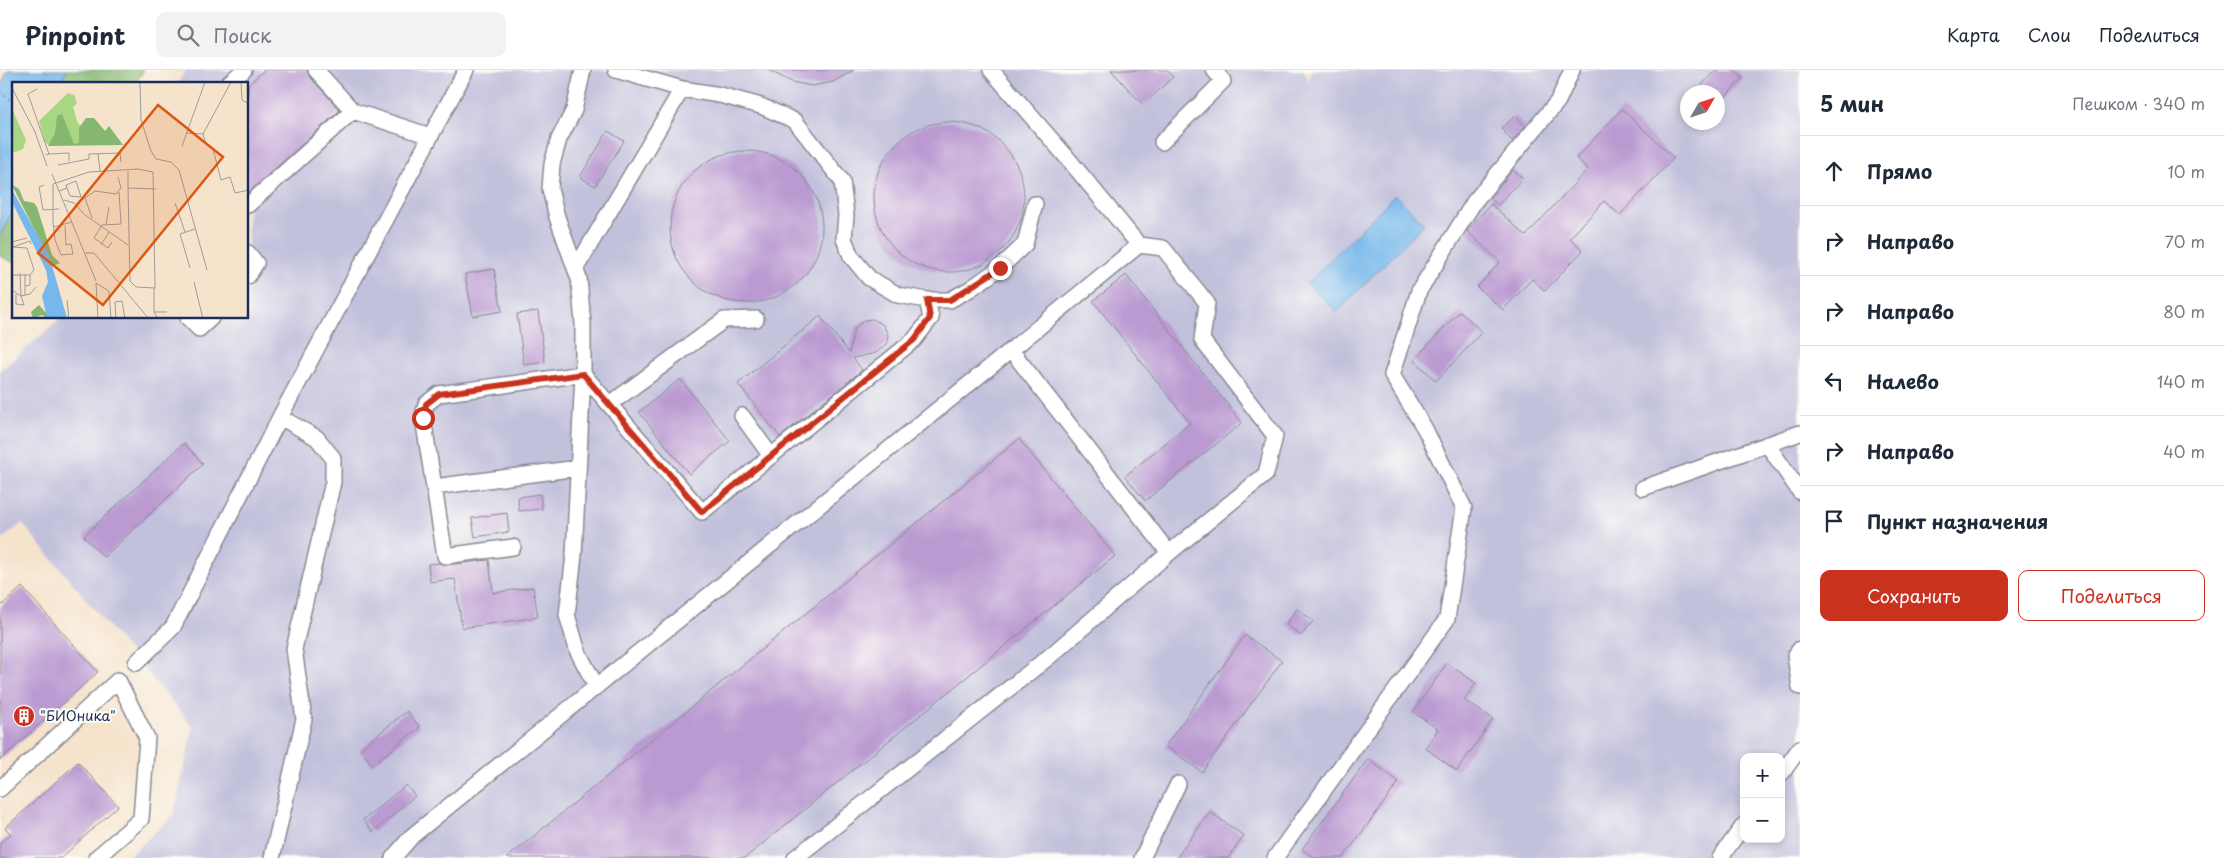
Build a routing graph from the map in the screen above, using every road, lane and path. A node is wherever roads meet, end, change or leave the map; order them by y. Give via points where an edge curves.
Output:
1 (244, 70) edge
2 (316, 70) edge
3 (466, 70) edge
4 (583, 70) edge
5 (616, 70) edge
6 (991, 70) edge
7 (1214, 70) edge
8 (1572, 70) edge
9 (230, 82) edge
10 (682, 89) junction
11 (0, 93) edge
12 (12, 101) edge
13 (353, 111) junction
14 (430, 136) junction
15 (1162, 142) dead end
16 (249, 204) edge
17 (1035, 204) dead end
18 (1138, 245) junction
19 (249, 254) edge
20 (576, 268) junction
21 (249, 274) edge
22 (927, 300) junction
23 (189, 319) edge
24 (210, 319) edge
25 (756, 319) dead end
26 (1011, 350) junction
27 (583, 374) junction
28 (610, 404) junction
29 (742, 416) dead end
30 (280, 417) junction
31 (1800, 433) edge
32 (1767, 444) junction
33 (772, 456) junction
34 (578, 468) junction
35 (434, 487) junction
36 (1643, 488) dead end
37 (1800, 492) edge
38 (513, 548) dead end
39 (1169, 552) junction
40 (1800, 649) edge
41 (136, 663) dead end
42 (596, 686) junction
43 (1800, 687) edge
44 (1800, 748) edge
45 (1785, 769) edge
46 (1178, 784) dead end
47 (0, 789) edge
48 (1740, 830) edge
49 (96, 858) edge
50 (272, 858) edge
51 (393, 858) edge
52 (795, 858) edge
53 (1142, 858) edge
54 (1275, 858) edge
55 (1720, 858) edge

1 - 9 lane
2 - 13 lane
3 - 14 lane
4 - 20 lane via 574,110 559,139 552,164 550,189
5 - 10 lane
6 - 18 lane
7 - 15 lane via 1223,81
8 - 54 lane via 1558,101 1474,202 1418,291 1392,375 1425,428 1464,508 1448,619
10 - 20 lane
10 - 22 lane via 761,106 795,121 842,181 846,215 844,238 851,256 870,278 898,295
11 - 12 path
13 - 14 lane
13 - 16 lane
14 - 30 lane
17 - 22 lane via 1025,244 1000,268 950,300
18 - 26 lane
18 - 39 lane via 1163,248 1208,303 1202,340 1275,436 1266,474
19 - 21 lane via 256,263
20 - 27 lane via 583,324
22 - 33 lane via 930,318 914,340
23 - 24 lane via 198,329
25 - 28 lane via 724,320
26 - 39 lane
26 - 42 lane
27 - 28 lane
27 - 34 lane
27 - 35 lane via 439,394 426,404 423,418
28 - 33 lane via 702,512
29 - 33 lane
30 - 41 lane via 173,627
30 - 50 lane via 317,438 333,458 333,482 294,649 304,719
31 - 32 lane
32 - 36 lane
32 - 37 lane
34 - 35 lane
34 - 42 lane via 567,615 578,652
35 - 38 lane via 445,556
39 - 52 lane via 1050,656
40 - 43 lane via 1795,656
42 - 51 lane via 412,836
44 - 45 lane
46 - 53 lane
47 - 49 lane via 118,680 147,738 141,819
48 - 55 lane

